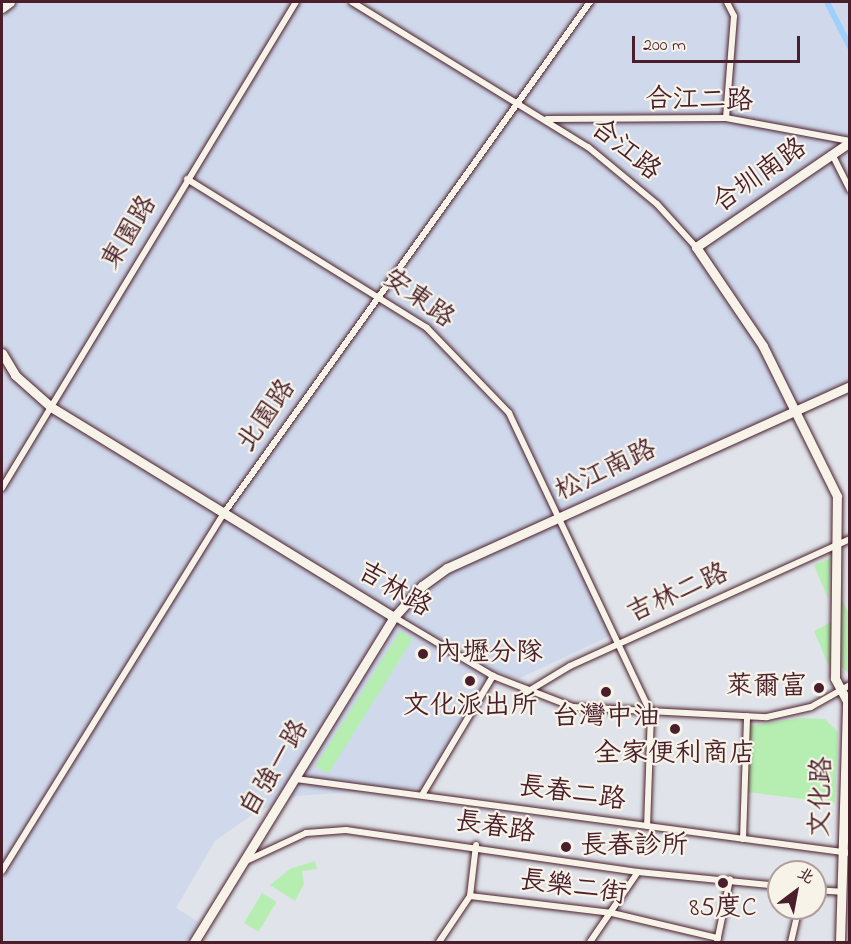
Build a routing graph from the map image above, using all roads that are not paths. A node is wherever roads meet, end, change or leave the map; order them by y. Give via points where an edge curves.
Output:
1 (10, 2) edge
2 (296, 2) edge
3 (352, 2) edge
4 (590, 2) edge
5 (727, 2) edge
6 (2, 8) edge
7 (518, 102) junction
8 (546, 118) junction
9 (726, 118) junction
10 (849, 142) edge
11 (832, 154) junction
12 (187, 179) junction
13 (849, 190) edge
14 (696, 248) junction
15 (380, 294) junction
16 (2, 353) edge
17 (849, 386) edge
18 (51, 407) junction
19 (797, 409) junction
20 (2, 488) edge
21 (224, 513) junction
22 (560, 517) junction
23 (849, 539) edge
24 (838, 545) junction
25 (394, 617) junction
26 (620, 643) junction
27 (493, 676) junction
28 (846, 688) edge
29 (527, 692) junction
30 (848, 707) edge
31 (651, 713) junction
32 (747, 716) junction
33 (848, 748) edge
34 (296, 779) junction
35 (422, 795) junction
36 (647, 826) junction
37 (743, 839) junction
38 (476, 845) junction
39 (846, 853) edge
40 (246, 861) junction
41 (2, 871) edge
42 (638, 872) junction
43 (730, 879) junction
44 (767, 884) edge
45 (827, 891) edge
46 (841, 892) junction
47 (470, 896) junction
48 (612, 912) junction
49 (796, 920) edge
50 (718, 940) edge
51 (194, 942) edge
52 (439, 942) edge
53 (590, 942) edge
54 (791, 942) edge
55 (840, 942) edge

1 - 6 street
2 - 12 street, 東園路
3 - 7 street, 合江路
4 - 7 street, 北園路
5 - 9 street via 734,16
7 - 8 street, 合江路
7 - 15 street, 北園路
8 - 9 street, 合江二路
8 - 14 street, 合江路 via 598,154
9 - 10 street, 合江二路
10 - 11 street, 合圳南路
11 - 13 street
11 - 14 street, 合圳南路
12 - 15 street, 安東路
12 - 18 street, 東園路
14 - 19 street, 合江路 via 726,284
15 - 21 street, 北園路
15 - 22 street, 安東路 via 471,368 505,407
16 - 18 street, 吉林路 via 15,375
17 - 19 street, 松江南路
18 - 20 street, 東園路
18 - 21 street, 吉林路
19 - 22 street, 松江南路
19 - 24 street, 合江路 via 837,496
21 - 25 street, 吉林路
21 - 41 street, 北園路
22 - 25 street, 松江南路 via 447,568
22 - 26 street, 安東路
23 - 24 street, 吉林二路
24 - 26 street, 吉林二路
24 - 28 street, 文化路 via 835,678
25 - 27 street, 吉林路
25 - 34 street, 自強一路
26 - 29 street, 吉林二路
26 - 31 street, 安東路
27 - 29 street, 吉林路
27 - 35 street
28 - 30 street, 文化路
28 - 32 street, 吉林路 via 811,707
29 - 31 street, 吉林路 via 573,707
30 - 33 street, 文化路
31 - 32 street, 吉林路
31 - 36 street
32 - 37 street
33 - 39 street, 文化路
34 - 35 street, 長春二路
34 - 40 street, 自強一路
35 - 36 street, 長春二路
36 - 37 street, 長春二路
37 - 39 street, 長春二路
38 - 40 street, 長春路 via 324,830
38 - 42 street, 長春路
38 - 47 street
39 - 46 street, 文化路
40 - 51 street, 自強一路
42 - 43 street, 長春路
42 - 48 street
43 - 44 street, 長春路
43 - 50 street
45 - 46 street
46 - 55 street, 文化路
47 - 48 street, 長樂二街
47 - 52 street
48 - 50 street, 長樂二街
48 - 53 street
49 - 54 street

